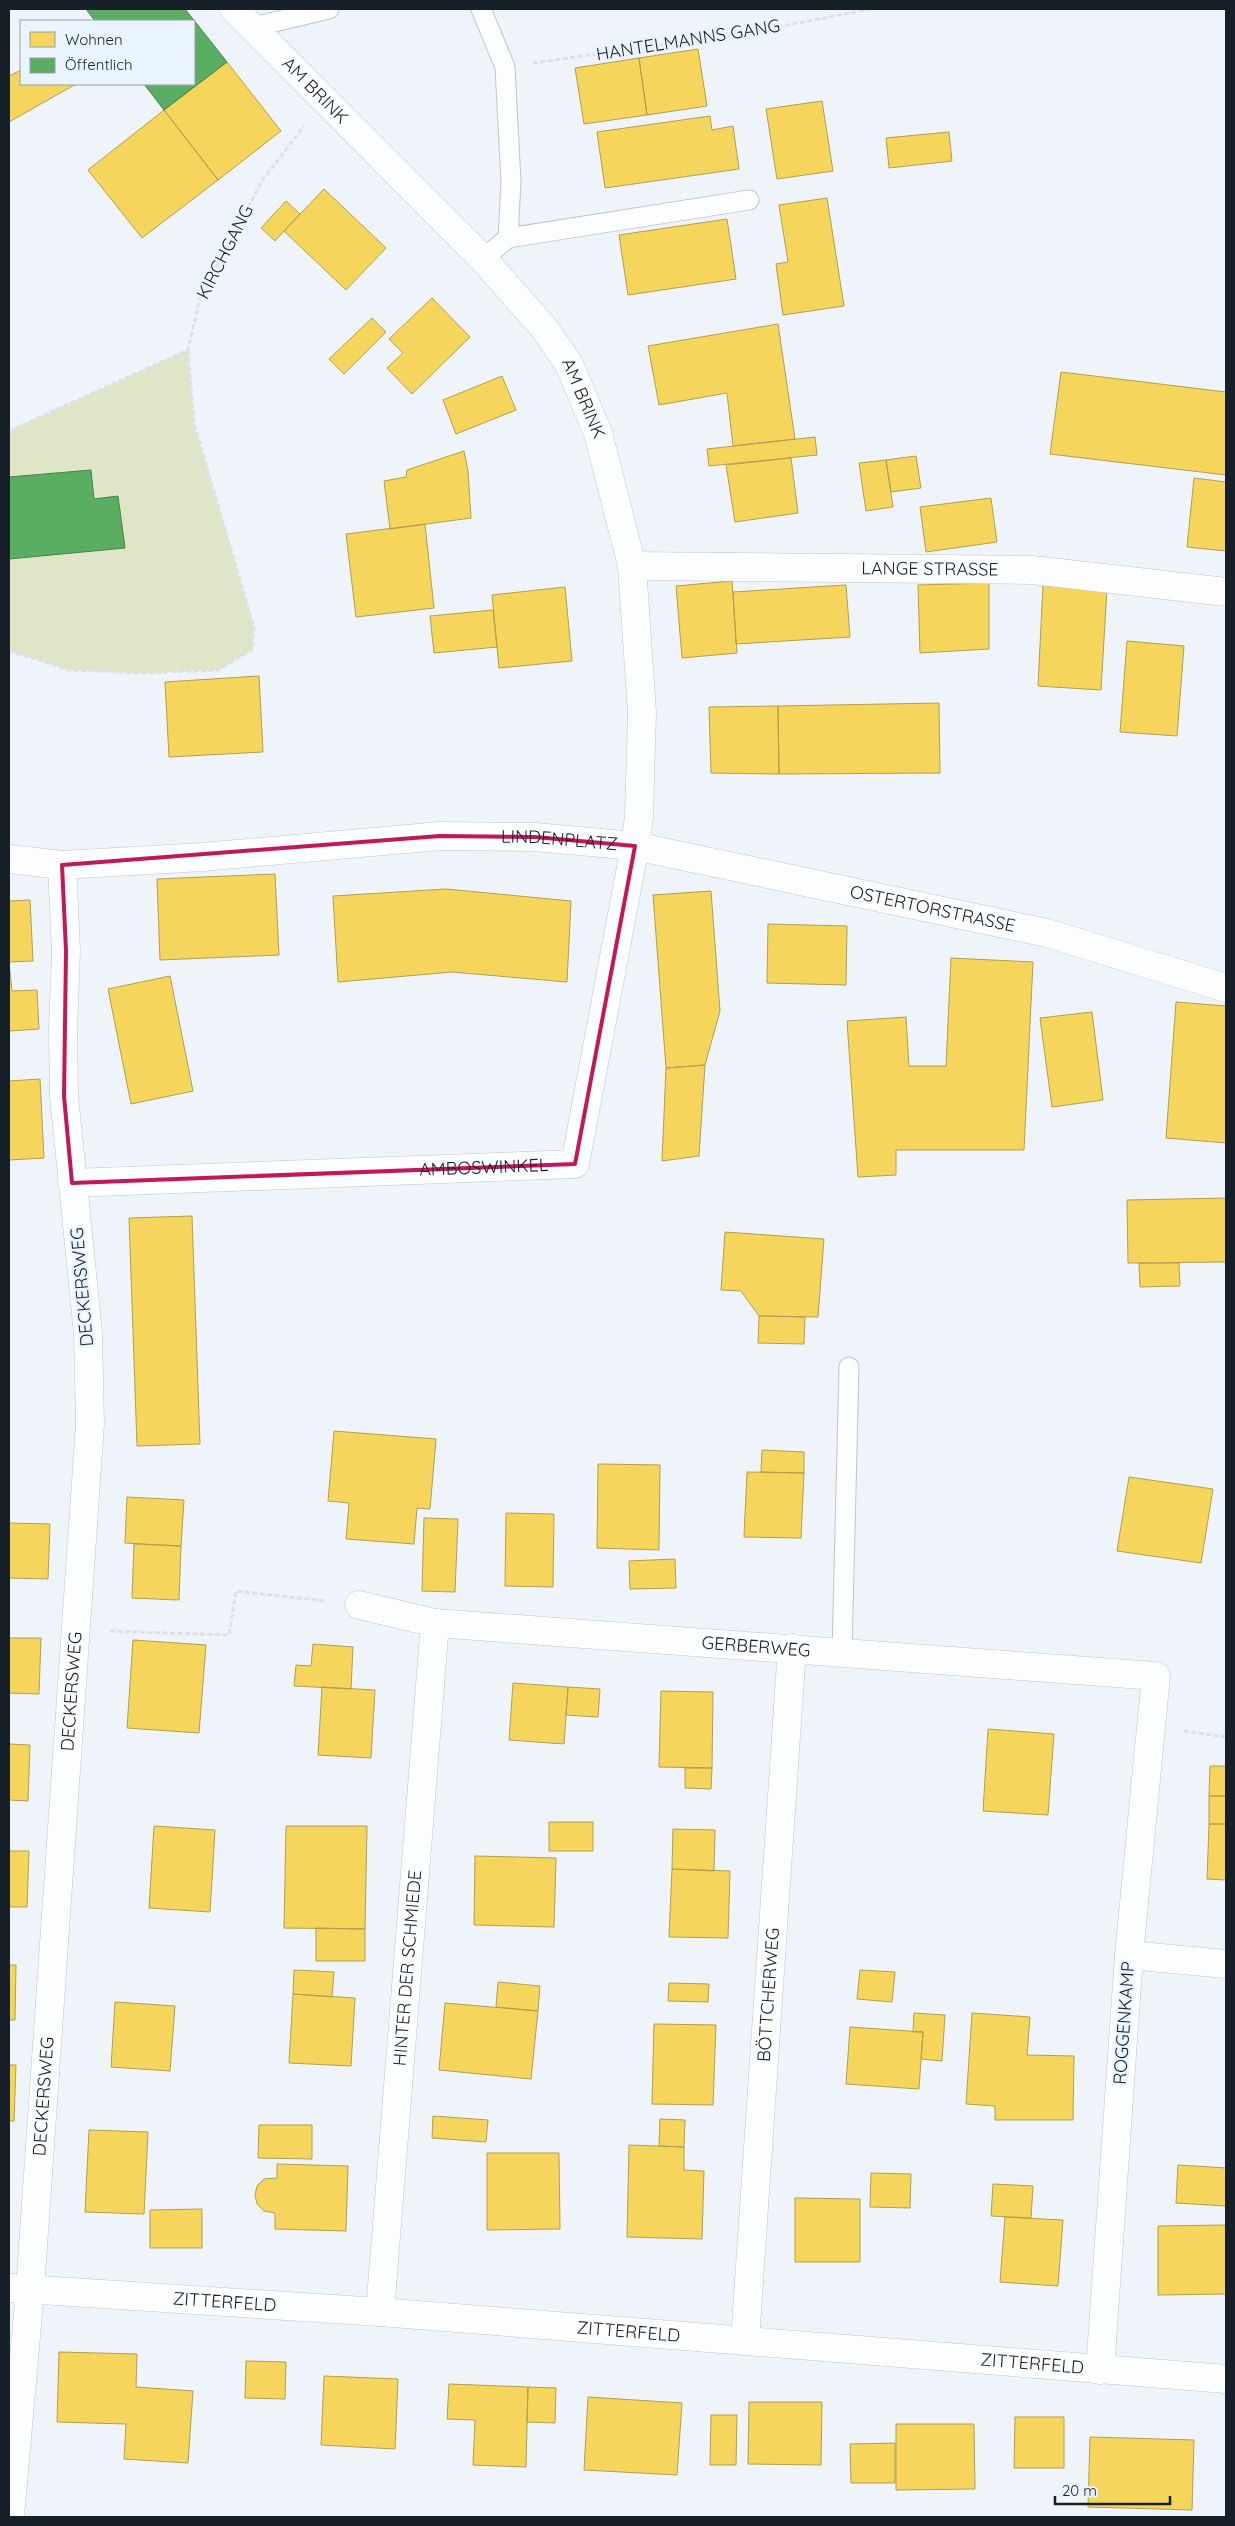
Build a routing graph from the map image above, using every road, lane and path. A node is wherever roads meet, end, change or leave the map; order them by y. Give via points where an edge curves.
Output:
1 (234, 9) edge
2 (329, 9) edge
3 (481, 9) edge
4 (871, 9) edge
5 (254, 27) junction
6 (505, 67) junction
7 (324, 100) junction
8 (749, 200) dead end
9 (508, 238) junction
10 (483, 259) junction
11 (188, 350) junction
12 (9, 431) edge
13 (632, 566) junction
14 (1226, 592) edge
15 (9, 651) edge
16 (635, 846) junction
17 (9, 859) edge
18 (62, 865) junction
19 (1226, 988) edge
20 (72, 1183) junction
21 (849, 1366) dead end
22 (359, 1605) joint
23 (435, 1623) junction
24 (77, 1629) junction
25 (792, 1648) junction
26 (842, 1653) junction
27 (1156, 1676) joint
28 (1151, 1726) junction
29 (1226, 1737) edge
30 (1129, 1955) junction
31 (1226, 1964) edge
32 (19, 2289) edge
33 (380, 2312) junction
34 (745, 2340) junction
35 (1100, 2370) junction
36 (1226, 2379) edge
37 (10, 2517) edge

1 - 5 street, AM BRINK
2 - 5 lane
3 - 6 lane
4 - 6 path, HANTELMANNS GANG via 740,34
5 - 7 street, AM BRINK
6 - 9 lane via 511,182
7 - 10 street, AM BRINK
7 - 11 path, KIRCHGANG via 262,182 200,297
8 - 9 lane
9 - 10 lane
10 - 13 street, AM BRINK via 544,328 569,364 598,433
11 - 12 path
11 - 15 path, KIRCHGANG via 194,424 254,628 252,650 218,670 140,673 70,670
13 - 14 street, LANGE STRASSE via 1033,570
13 - 16 street, LINDENPLATZ via 642,712 640,816
16 - 18 street, LINDENPLATZ via 535,837 440,836 203,857
16 - 19 street, OSTERTORSTRASSE via 1048,934
16 - 20 street, AMBOSWINKEL via 575,1164
17 - 18 street, LINDENPLATZ
18 - 20 street, DECKERSWEG via 66,951 64,1096
20 - 24 street, DECKERSWEG via 88,1333 90,1424
21 - 26 lane
22 - 23 street, GERBERWEG
22 - 24 path via 236,1592 229,1634
23 - 25 street, GERBERWEG
23 - 33 street, HINTER DER SCHMIEDE
24 - 32 street, DECKERSWEG
25 - 26 street, GERBERWEG
25 - 34 street, BÖTTCHERWEG
26 - 27 street, GERBERWEG
27 - 28 street, ROGGENKAMP
28 - 29 path
28 - 30 street, ROGGENKAMP
30 - 31 street
30 - 35 street, ROGGENKAMP
32 - 33 street, ZITTERFELD
32 - 37 street, DECKERSWEG
33 - 34 street, ZITTERFELD
34 - 35 street, ZITTERFELD
35 - 36 street, ZITTERFELD

